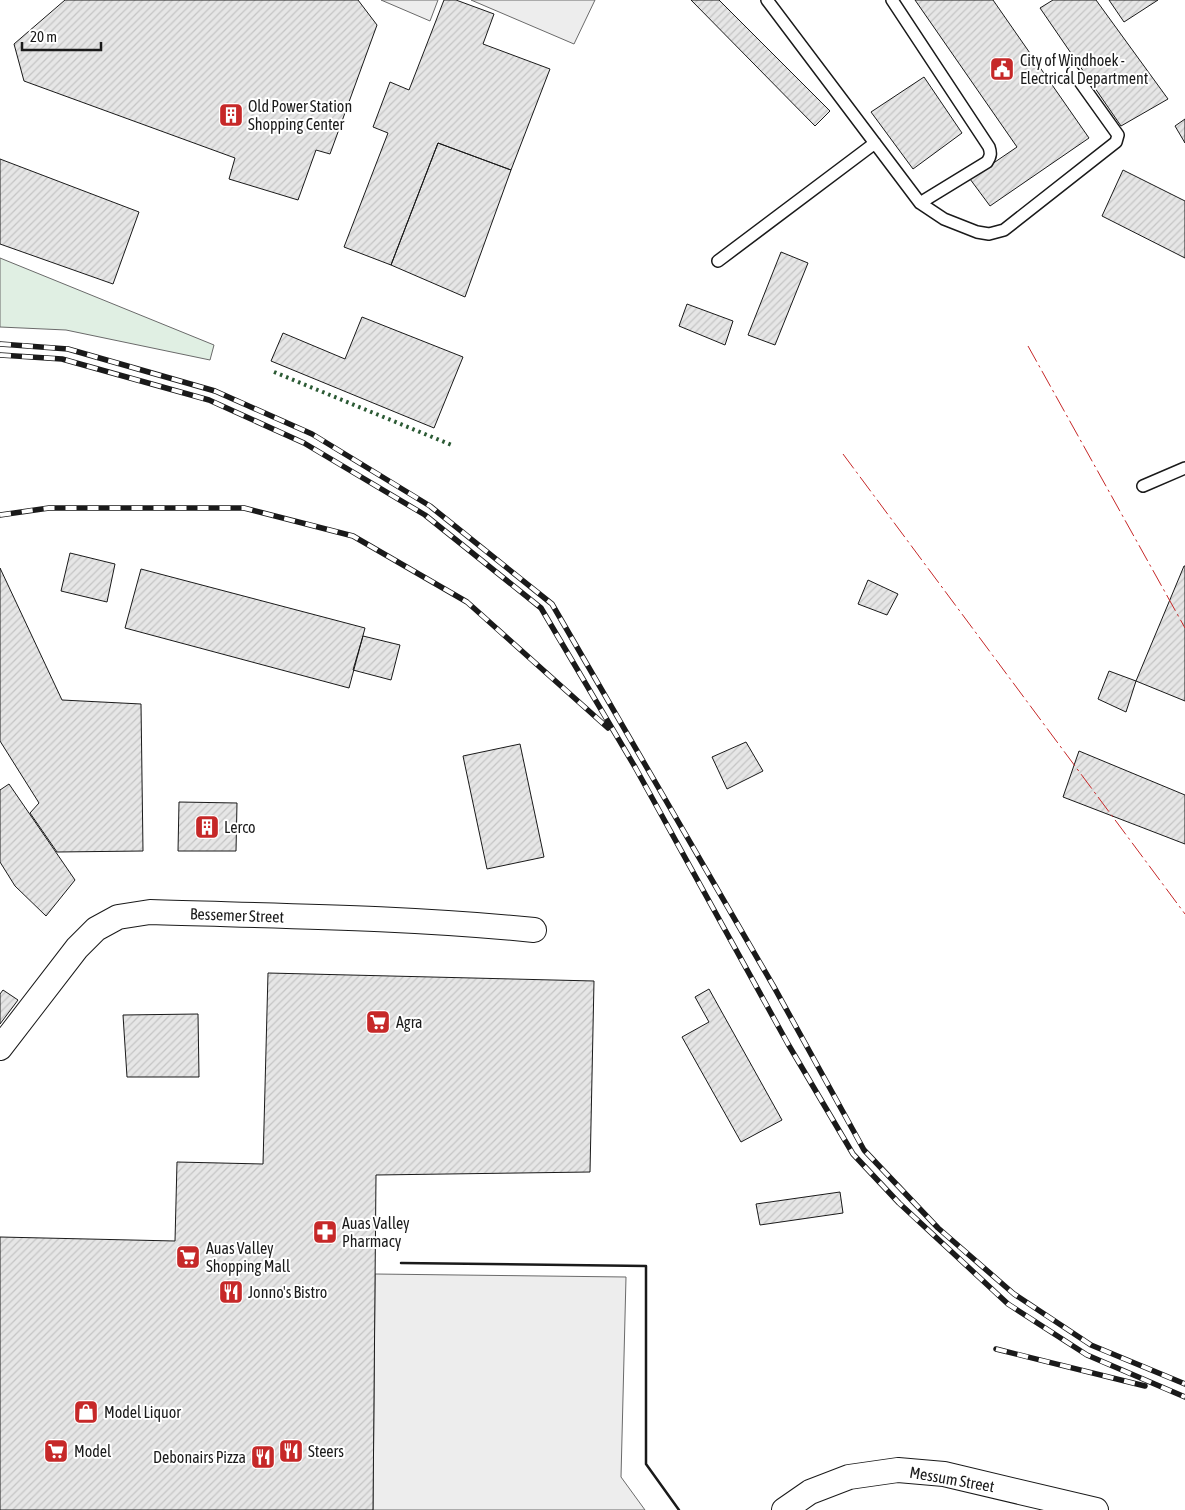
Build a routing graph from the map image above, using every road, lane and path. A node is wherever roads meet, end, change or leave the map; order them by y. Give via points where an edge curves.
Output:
1 (767, 0) edge
2 (892, 0) edge
3 (1073, 72) dead end
4 (875, 143) junction
5 (920, 203) junction
6 (718, 262) dead end
7 (1185, 468) edge
8 (1143, 486) dead end
9 (534, 930) dead end
10 (0, 1048) edge
11 (784, 1510) edge
12 (1096, 1510) edge

1 - 4 lane
2 - 5 lane via 991,152 987,162
3 - 5 lane via 1118,135 1113,146 1004,230 989,234 977,232 944,219
4 - 5 lane
4 - 6 lane
7 - 8 lane
9 - 10 street, Bessemer Street via 394,920 150,912 118,917 96,929 77,948
11 - 12 street, Messum Street via 810,1492 849,1477 898,1470 944,1474

